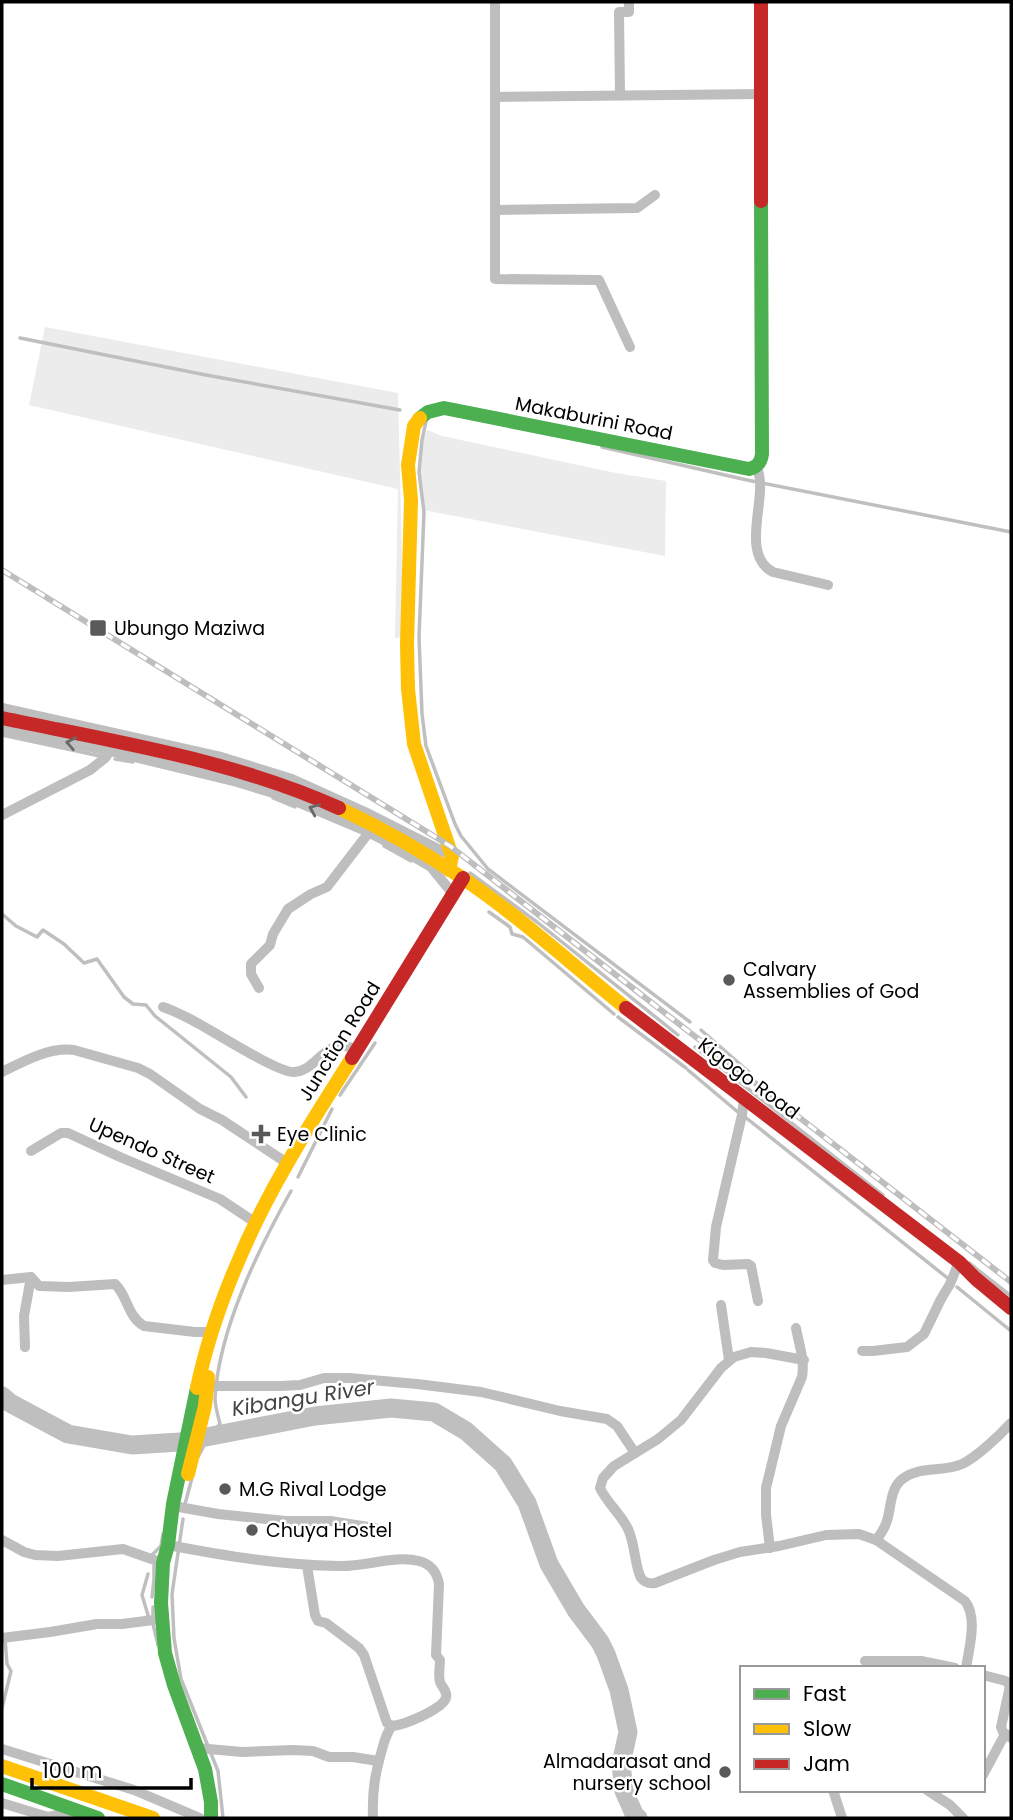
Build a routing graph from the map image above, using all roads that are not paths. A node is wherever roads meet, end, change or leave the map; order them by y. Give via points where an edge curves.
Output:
1 (495, 2) edge
2 (628, 2) edge
3 (761, 2) edge
4 (762, 94) junction
5 (620, 95) junction
6 (495, 97) junction
7 (655, 195) dead end
8 (495, 210) junction
9 (630, 347) dead end
10 (757, 466) junction
11 (828, 585) dead end
12 (2, 708) edge
13 (2, 718) edge
14 (2, 729) edge
15 (110, 746) junction
16 (2, 815) edge
17 (371, 829) junction
18 (451, 863) junction
19 (463, 878) junction
20 (453, 894) junction
21 (259, 988) dead end
22 (163, 1007) dead end
23 (356, 1049) junction
24 (2, 1072) edge
25 (744, 1098) junction
26 (32, 1152) dead end
27 (287, 1163) junction
28 (256, 1223) junction
29 (959, 1262) junction
30 (31, 1278) junction
31 (2, 1280) edge
32 (758, 1301) dead end
33 (721, 1305) dead end
34 (1011, 1308) edge
35 (796, 1328) dead end
36 (211, 1338) junction
37 (24, 1347) dead end
38 (862, 1350) dead end
39 (729, 1360) junction
40 (803, 1360) junction
41 (207, 1386) junction
42 (199, 1406) junction
43 (1011, 1423) edge
44 (635, 1453) junction
45 (188, 1457) junction
46 (179, 1507) junction
47 (170, 1522) junction
48 (375, 1528) dead end
49 (2, 1540) edge
50 (876, 1540) junction
51 (168, 1545) junction
52 (770, 1548) junction
53 (163, 1563) junction
54 (307, 1566) junction
55 (161, 1619) junction
56 (2, 1638) edge
57 (865, 1661) dead end
58 (947, 1666) edge
59 (966, 1666) edge
60 (985, 1676) edge
61 (392, 1726) junction
62 (1008, 1736) edge
63 (197, 1748) junction
64 (2, 1749) edge
65 (378, 1761) junction
66 (2, 1766) edge
67 (985, 1772) edge
68 (2, 1784) edge
69 (834, 1792) edge
70 (930, 1792) edge
71 (2, 1803) edge
72 (77, 1810) junction
73 (98, 1818) edge
74 (153, 1818) edge
75 (200, 1818) edge
76 (211, 1818) edge
77 (373, 1818) edge
78 (842, 1818) edge
79 (964, 1818) edge

1 - 6 street
2 - 5 street via 629,12 619,12
3 - 4 main road
4 - 5 street
4 - 10 main road via 762,458
5 - 6 street
6 - 8 street
7 - 8 street via 637,208
8 - 9 street via 495,279 599,280
10 - 11 street via 760,560 768,570
10 - 18 main road, Makaburini Road via 749,469 444,408 420,418 414,426 408,465 408,689 414,744
12 - 18 street via 221,757 292,779 365,812
13 - 15 main road, Kigogo Road
15 -> 14 street
15 - 16 street via 105,758 90,770
15 - 17 main road, Kigogo Road via 199,760 283,786
17 - 18 main road, Kigogo Road
17 - 20 street via 431,867
17 - 21 street via 327,887 288,909 270,945 251,964
18 - 19 main road, Kigogo Road
19 - 20 main road, Junction Road
19 - 25 main road, Kigogo Road
20 - 23 main road, Junction Road
22 - 23 street via 292,1073 309,1068 339,1046
23 - 27 main road, Junction Road
24 - 27 street via 64,1048 138,1068
25 - 29 main road, Kigogo Road
25 - 32 street via 713,1260 715,1264 751,1266
26 - 28 street, Upendo Street via 68,1133 220,1199
27 - 28 main road, Junction Road
28 - 36 main road, Junction Road
29 - 34 main road, Kigogo Road
29 - 38 street via 924,1334 907,1347
30 - 31 street
30 - 36 street via 39,1286 115,1284 136,1322
30 - 37 street
33 - 39 street
35 - 40 street
36 - 41 main road, Junction Road
36 - 42 main road, Junction Road via 200,1378
39 - 40 street via 751,1352
39 - 44 street via 681,1420
40 - 52 street via 802,1377 781,1426 766,1489
41 - 42 main road, Junction Road
41 - 44 street via 300,1385 324,1378 349,1378 481,1392 607,1419
42 - 45 main road
43 - 50 street via 962,1464 918,1471 902,1479
44 - 52 street via 614,1466 600,1488 628,1528 643,1581 655,1583 740,1552
45 - 46 main road
45 - 47 main road
46 - 47 main road
46 - 48 street
47 - 51 main road
49 - 53 street via 35,1555 123,1549
50 - 52 street via 859,1534 827,1535
50 - 59 street via 969,1606
51 - 53 main road
51 - 54 street
53 - 55 main road
54 - 61 street via 318,1621 364,1655 383,1716
54 - 61 street via 353,1567 412,1560 437,1574 436,1655 446,1697 408,1723
55 - 56 street
55 - 63 main road via 164,1653
57 - 58 street
60 - 62 street via 1010,1686 1002,1727
61 - 65 street
62 - 67 street
63 - 65 street via 313,1751
63 - 76 main road via 208,1783
64 - 75 street via 134,1790
65 - 77 street
66 - 74 main road
68 - 72 main road
69 - 78 street
70 - 79 street
71 - 72 street via 48,1816
72 - 73 main road

